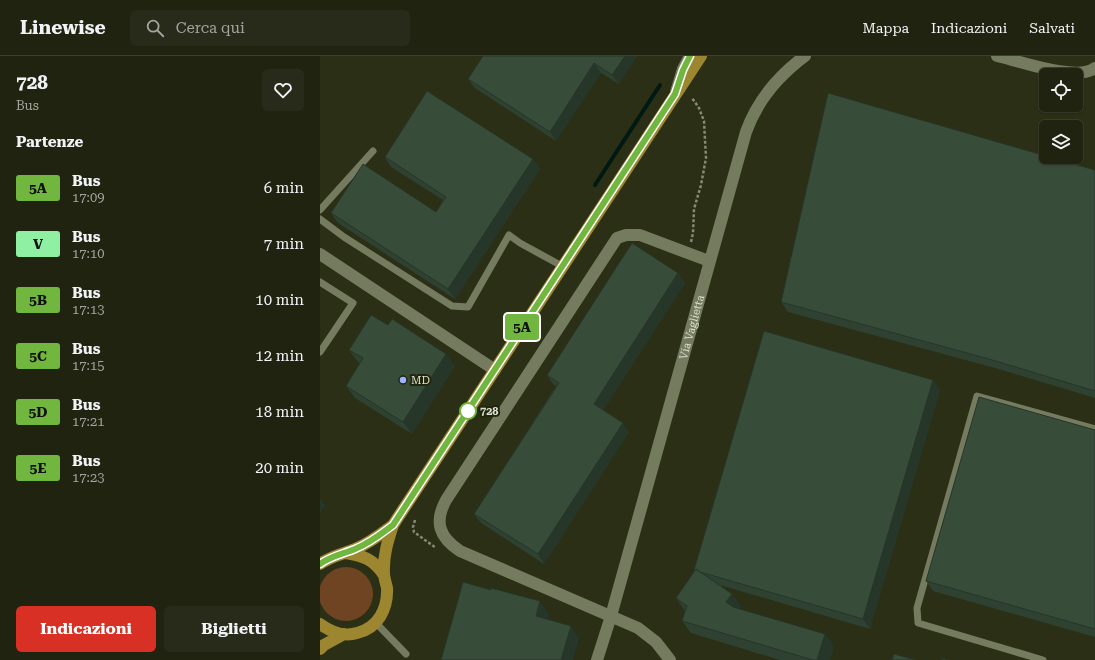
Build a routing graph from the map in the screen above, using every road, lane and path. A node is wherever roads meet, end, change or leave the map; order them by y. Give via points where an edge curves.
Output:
1 (805, 56) edge
2 (997, 56) edge
3 (697, 58) edge
4 (1095, 68) edge
5 (692, 98) dead end
6 (373, 151) dead end
7 (320, 210) edge
8 (320, 219) edge
9 (693, 233) dead end
10 (320, 254) edge
11 (709, 261) junction
12 (562, 266) junction
13 (320, 282) edge
14 (320, 352) edge
15 (495, 370) junction
16 (1095, 429) edge
17 (393, 525) junction
18 (346, 553) junction
19 (322, 560) edge
20 (384, 575) junction
21 (609, 621) junction
22 (376, 623) junction
23 (320, 624) edge
24 (344, 634) junction
25 (320, 649) edge
26 (406, 654) dead end
27 (597, 660) edge
28 (670, 660) edge
29 (1043, 660) edge

1 - 11 street, Via Vaglietta via 782,76 751,118
2 - 4 street via 1070,73 1090,72
3 - 12 main road
5 - 9 path via 702,114 706,134 706,158 694,209
6 - 7 lane
8 - 12 lane via 452,306 468,307 509,235
10 - 15 street
11 - 21 street, Via Vaglietta
11 - 21 street via 640,235 617,238 441,510 439,522 442,533 460,551
12 - 15 main road
13 - 14 lane via 352,303
15 - 17 main road
16 - 29 lane via 977,396 917,608 918,623
17 - 18 main road via 368,543
17 - 20 main road via 386,548
18 - 19 main road
18 - 20 main road via 370,560
20 - 22 main road via 387,598
21 - 27 street, Via Vaglietta
21 - 28 street via 634,626 646,633
22 - 24 main road via 361,632
22 - 26 lane
23 - 24 main road
24 - 25 main road

